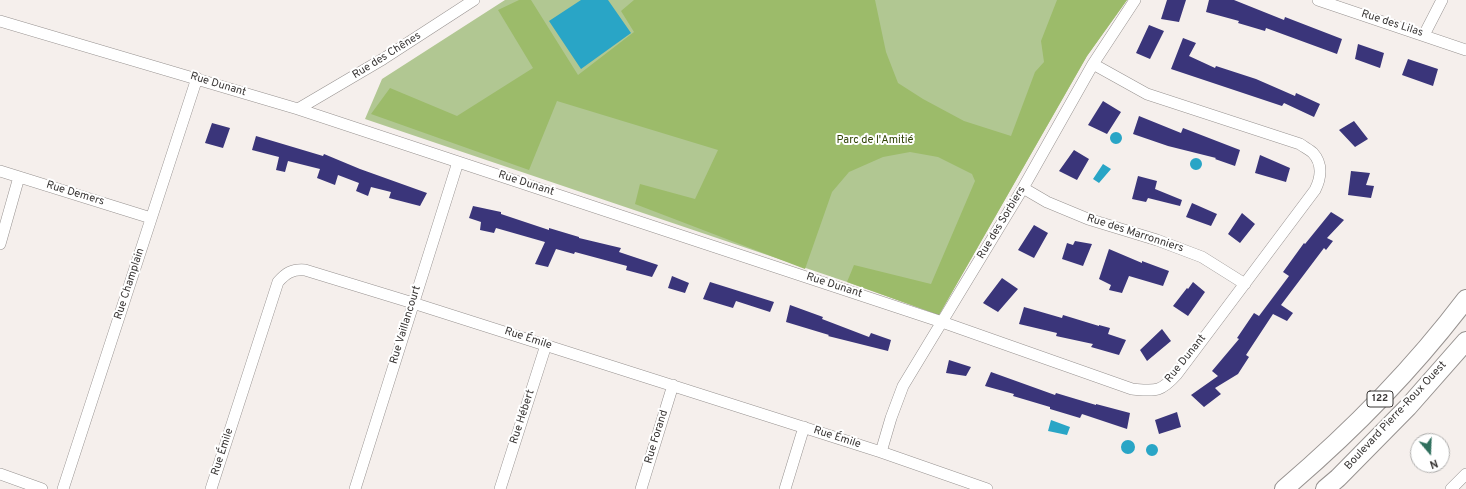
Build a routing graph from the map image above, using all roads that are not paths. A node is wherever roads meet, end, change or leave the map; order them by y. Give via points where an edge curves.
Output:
1 (474, 0) edge
2 (1135, 0) edge
3 (1318, 0) edge
4 (1442, 0) edge
5 (0, 21) edge
6 (1424, 34) junction
7 (1466, 50) edge
8 (1093, 64) junction
9 (196, 78) junction
10 (298, 109) junction
11 (458, 162) junction
12 (0, 171) edge
13 (19, 177) junction
14 (1023, 188) junction
15 (151, 218) junction
16 (0, 244) edge
17 (1244, 284) junction
18 (1466, 299) edge
19 (413, 303) junction
20 (942, 322) junction
21 (1466, 341) edge
22 (546, 345) junction
23 (672, 385) junction
24 (804, 427) junction
25 (881, 452) junction
26 (0, 474) edge
27 (1466, 474) edge
28 (42, 489) edge
29 (63, 489) edge
30 (211, 489) edge
31 (355, 489) edge
32 (500, 489) edge
33 (640, 489) edge
34 (785, 489) edge
35 (987, 489) edge
36 (1284, 489) edge
37 (1325, 489) edge
38 (1451, 489) edge

1 - 10 street, Rue des Chênes via 383,59
2 - 8 street, Rue des Sorbiers
3 - 6 street, Rue des Lilas
4 - 6 street
5 - 9 street, Rue Dunant
6 - 7 street, Rue des Lilas
8 - 14 street, Rue des Sorbiers
8 - 17 street, Rue Dunant via 1147,94 1300,144 1313,153 1320,167 1315,190
9 - 10 street, Rue Dunant
9 - 15 street, Rue Champlain
10 - 11 street, Rue Dunant
11 - 19 street, Rue Vaillancourt
11 - 20 street, Rue Dunant
12 - 13 street, Rue Demers
13 - 15 street, Rue Demers
13 - 16 street
14 - 17 street, Rue des Marronniers via 1047,202 1088,219 1202,257
14 - 20 street, Rue des Sorbiers
15 - 29 street, Rue Champlain
17 - 20 street, Rue Dunant via 1177,374 1162,387 1152,391 1132,389
18 - 36 main road, Boulevard Pierre-Roux Ouest / 122 via 1387,393 1319,460
19 - 22 street, Rue Émile
19 - 30 street, Rue Émile via 305,270 297,269 286,273 278,282
19 - 31 street, Rue Vaillancourt
20 - 25 street, Rue des Sorbiers via 903,386
21 - 37 main road, Boulevard Pierre-Roux Ouest / 122 via 1408,407
22 - 23 street, Rue Émile
22 - 32 street, Rue Hébert
23 - 24 street, Rue Émile
23 - 33 street, Rue Forand
24 - 25 street, Rue Émile
24 - 34 street
25 - 35 street, Rue Émile
26 - 28 street
27 - 38 street

